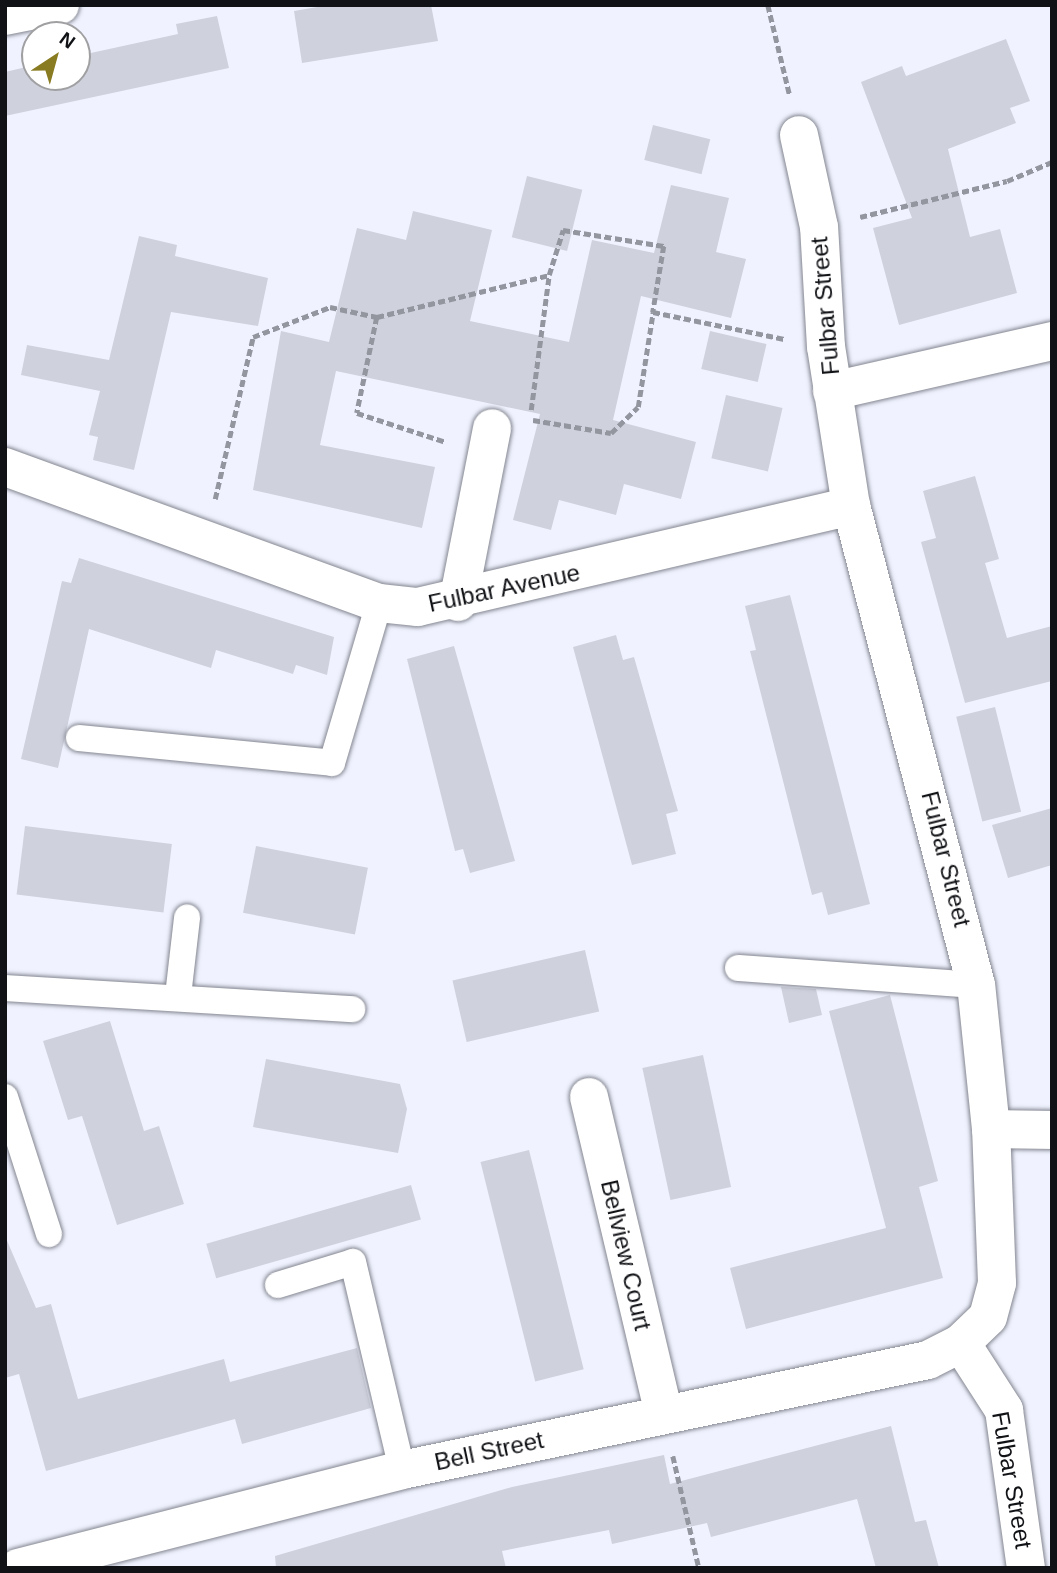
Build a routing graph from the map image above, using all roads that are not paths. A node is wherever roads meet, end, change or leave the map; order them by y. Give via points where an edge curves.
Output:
1 (60, 5) edge
2 (5, 16) edge
3 (799, 135) road end
4 (1052, 341) edge
5 (832, 391) junction
6 (490, 442) road end
7 (5, 467) edge
8 (851, 506) junction
9 (458, 602) junction
10 (379, 603) junction
11 (79, 738) dead end
12 (187, 918) dead end
13 (738, 968) dead end
14 (976, 985) junction
15 (5, 988) edge
16 (178, 996) junction
17 (352, 1009) dead end
18 (5, 1097) edge
19 (589, 1097) dead end
20 (991, 1129) junction
21 (1052, 1130) edge
22 (49, 1234) dead end
23 (278, 1285) dead end
24 (961, 1343) junction
25 (664, 1414) junction
26 (402, 1470) junction
27 (1035, 1564) edge
28 (18, 1568) edge

1 - 2 street
3 - 5 street, Fulbar Street via 819,228
4 - 5 street
5 - 8 street, Fulbar Street
6 - 9 street
7 - 10 street, Fulbar Avenue
8 - 9 street, Fulbar Avenue
8 - 14 street, Fulbar Street
9 - 10 street, Fulbar Avenue
10 - 11 lane via 331,763
12 - 16 lane
13 - 14 lane
14 - 20 street, Fulbar Street
15 - 16 lane
16 - 17 lane
18 - 22 lane
19 - 25 street, Bellview Court
20 - 21 street
20 - 24 street, Fulbar Street via 997,1283 988,1317
23 - 26 lane via 353,1262
24 - 25 street, Bell Street via 928,1360
24 - 27 street, Fulbar Street via 1004,1410
25 - 26 street, Bell Street
26 - 28 street, Bell Street

